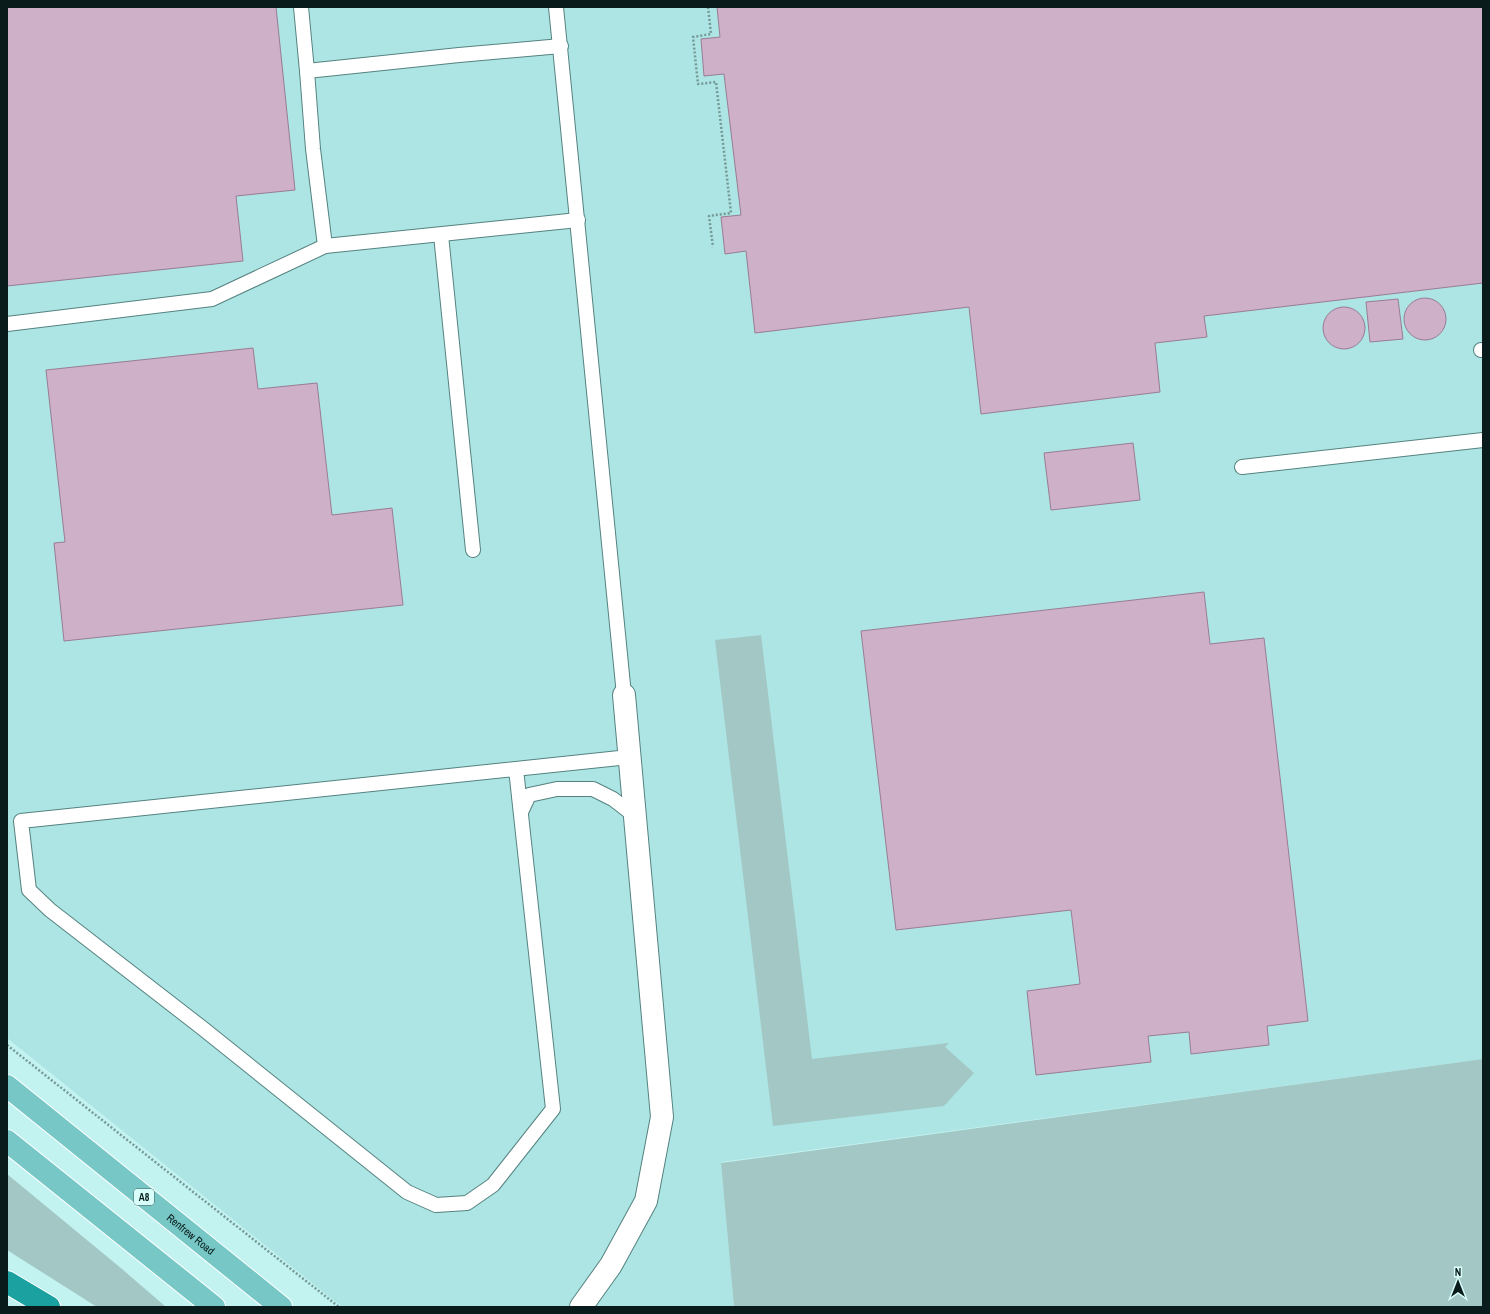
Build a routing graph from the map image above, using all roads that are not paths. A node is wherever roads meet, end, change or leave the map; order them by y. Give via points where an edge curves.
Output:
1 (301, 7) edge
2 (556, 7) edge
3 (561, 46) junction
4 (307, 71) junction
5 (578, 220) junction
6 (441, 235) junction
7 (325, 246) junction
8 (7, 324) edge
9 (1483, 440) edge
10 (1242, 467) dead end
11 (473, 550) dead end
12 (624, 695) joint
13 (629, 757) junction
14 (516, 768) junction
15 (521, 812) junction
16 (635, 816) junction
17 (7, 1086) edge
18 (7, 1141) edge
19 (7, 1282) edge
20 (48, 1307) edge
21 (214, 1307) edge
22 (281, 1307) edge
23 (582, 1307) edge

1 - 4 lane
2 - 3 lane
3 - 4 lane
3 - 5 lane
4 - 7 lane
5 - 6 lane
5 - 12 lane
6 - 7 lane
6 - 11 lane
7 - 8 lane via 212,299
9 - 10 lane
12 - 13 street
13 - 14 lane
13 - 16 street
14 - 15 lane
14 - 15 lane via 21,821 29,890 50,910 201,1026 407,1192 436,1205 468,1203 493,1185 553,1109
15 - 16 lane via 529,795 557,789 593,789 613,799
16 - 23 street via 662,1117 646,1201 612,1265
17 - 22 main road, Renfrew Road / A8
18 - 21 main road
19 - 20 highway

